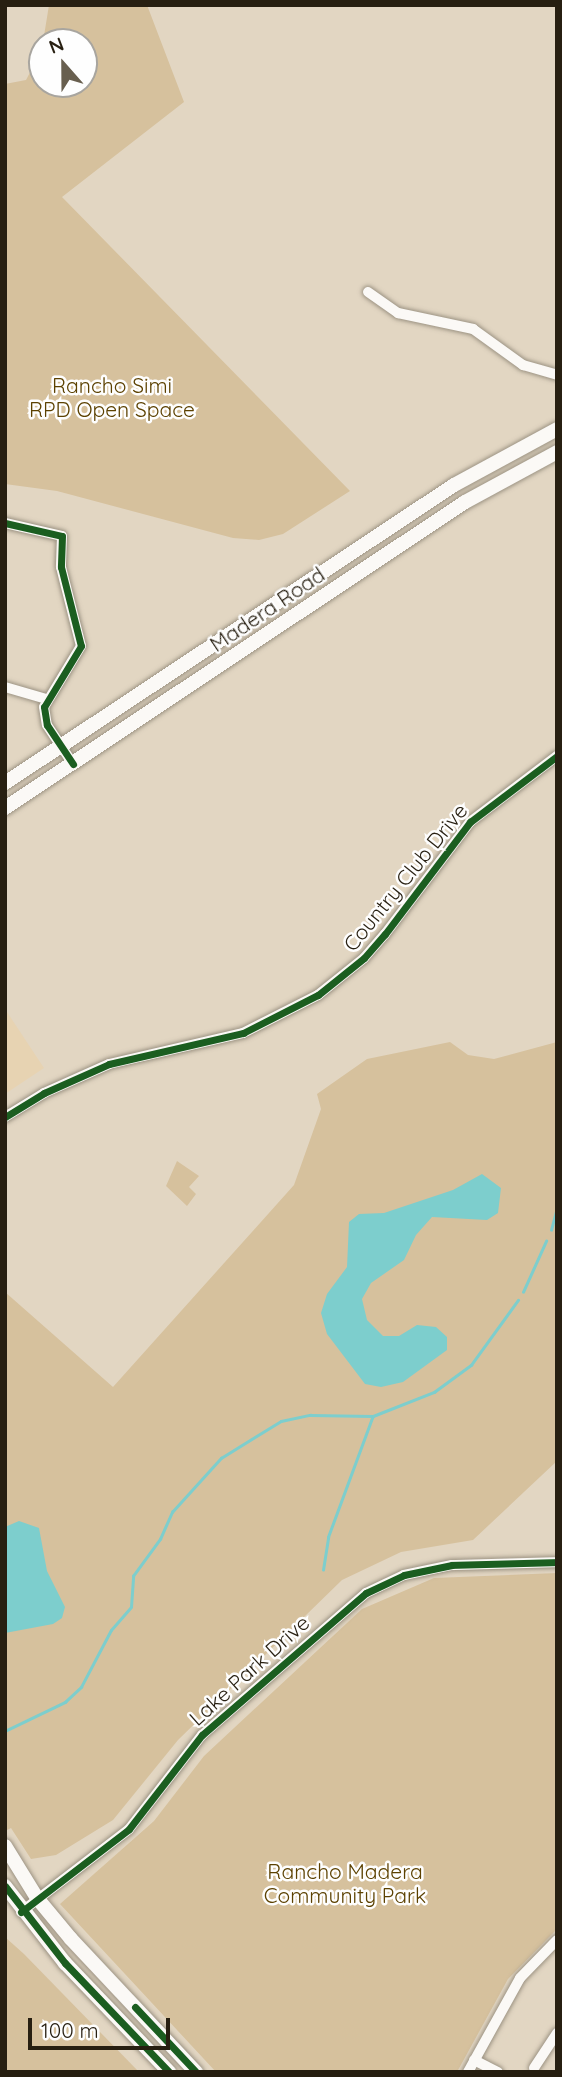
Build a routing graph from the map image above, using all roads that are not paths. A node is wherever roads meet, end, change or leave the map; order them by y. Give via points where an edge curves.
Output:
1 (368, 292) dead end
2 (557, 375) edge
3 (557, 429) edge
4 (557, 452) edge
5 (5, 523) edge
6 (5, 687) edge
7 (46, 699) junction
8 (61, 746) junction
9 (557, 756) edge
10 (73, 764) junction
11 (5, 783) edge
12 (5, 808) edge
13 (5, 1117) edge
14 (557, 1563) edge
15 (5, 1846) edge
16 (5, 1886) edge
17 (37, 1898) junction
18 (21, 1912) junction
19 (557, 1940) edge
20 (557, 2033) edge
21 (474, 2060) junction
22 (534, 2068) dead end
23 (169, 2072) edge
24 (196, 2072) edge
25 (468, 2072) edge
26 (498, 2072) edge

1 - 2 street via 398,313 473,328 523,365
3 - 8 main road, Madera Road via 454,485
4 - 10 main road, Madera Road via 465,502
5 - 7 street via 62,536 61,567 81,646
6 - 7 street
7 - 8 street via 45,717
8 - 10 street
8 - 11 main road, Madera Road
9 - 13 street, Country Club Drive via 470,822 385,934 325,990 243,1032 109,1064 44,1093
10 - 12 main road, Madera Road
14 - 17 street, Lake Park Drive via 452,1565 404,1576 366,1593 202,1735 130,1829
15 - 17 main road
16 - 18 main road
17 - 18 street, Lake Park Drive
17 - 24 main road
18 - 23 main road
19 - 21 street via 520,1978
20 - 22 street
21 - 25 street
21 - 26 street

